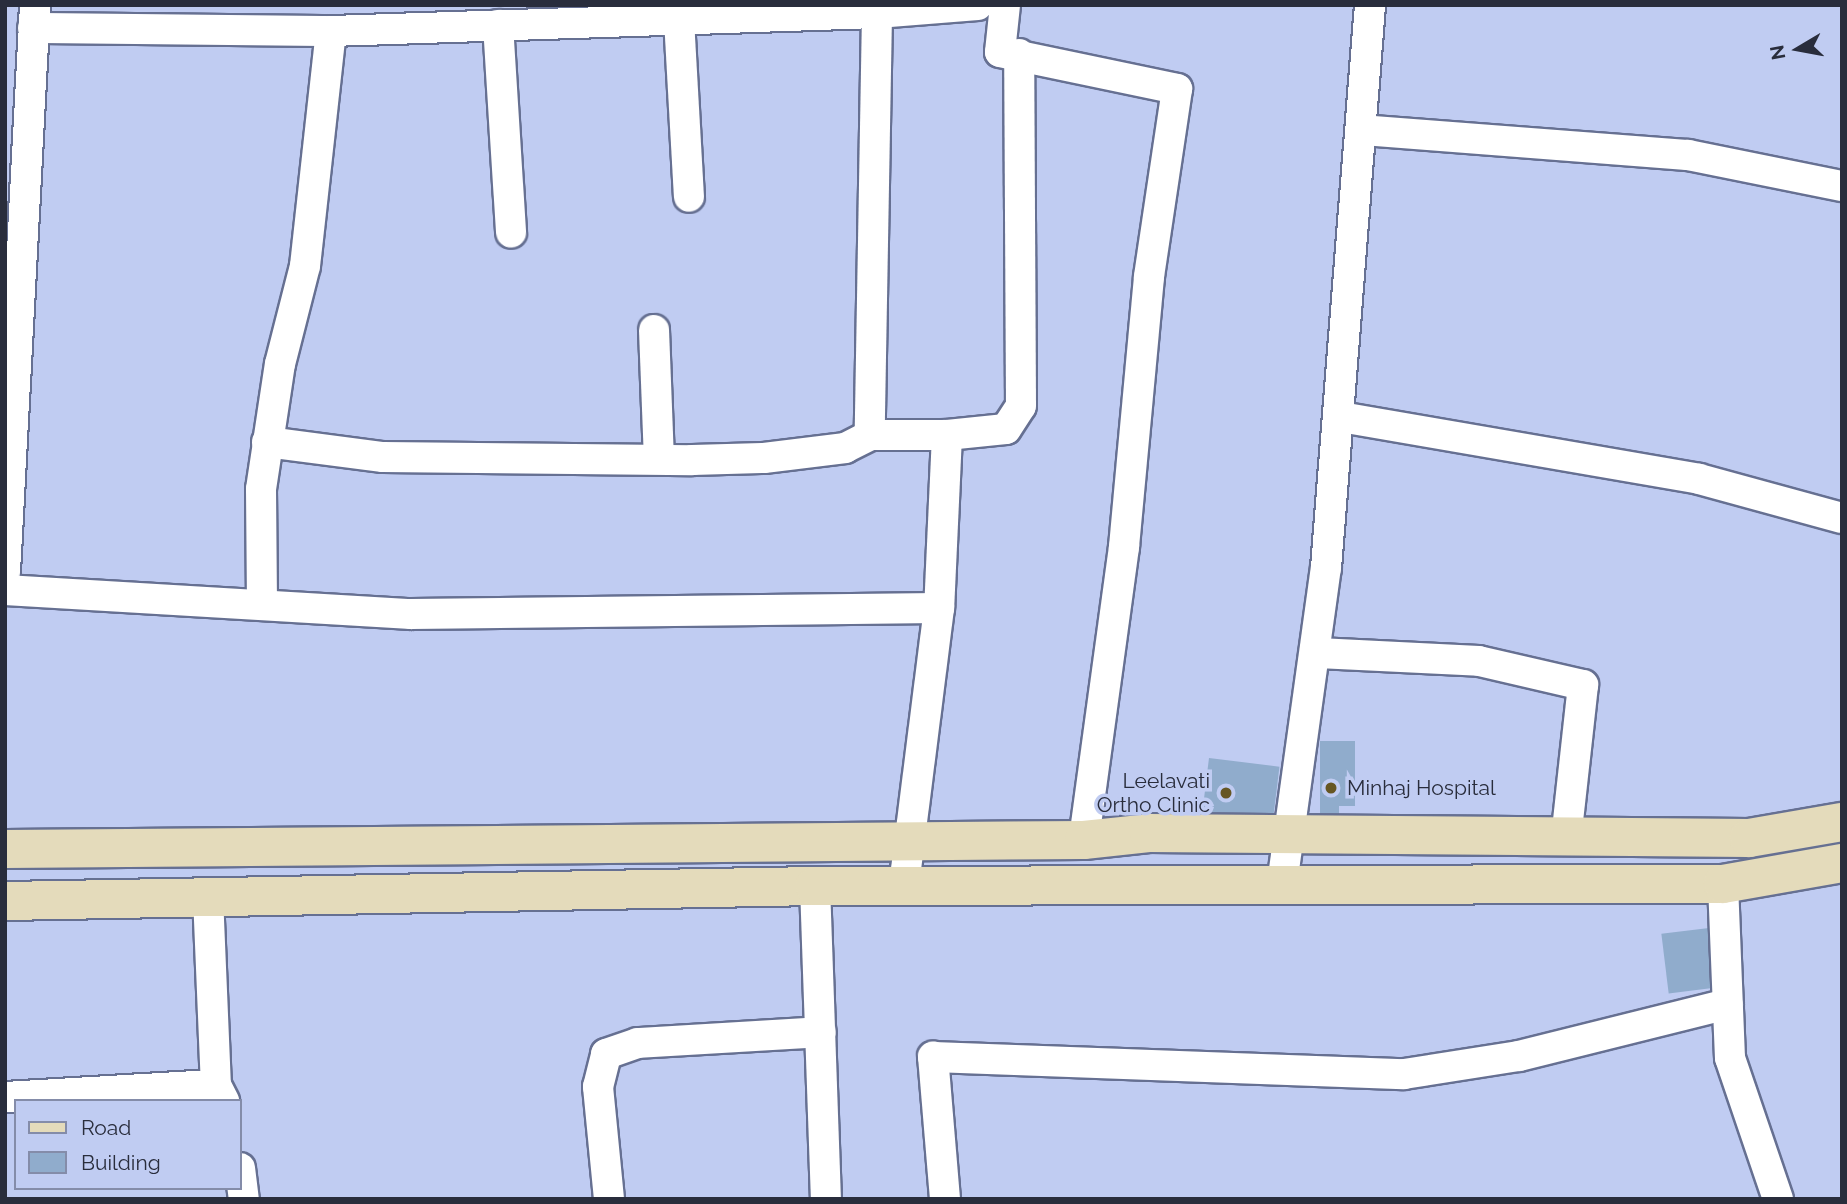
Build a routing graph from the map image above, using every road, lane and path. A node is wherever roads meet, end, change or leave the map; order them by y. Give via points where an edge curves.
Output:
1 (978, 5) edge
2 (1005, 5) edge
3 (1370, 5) edge
4 (615, 13) edge
5 (877, 13) junction
6 (34, 17) edge
7 (679, 19) junction
8 (498, 25) junction
9 (331, 31) junction
10 (1019, 54) junction
11 (1362, 130) junction
12 (1842, 186) edge
13 (689, 197) dead end
14 (511, 233) dead end
15 (654, 330) dead end
16 (1341, 417) junction
17 (870, 435) junction
18 (947, 435) junction
19 (267, 442) junction
20 (659, 459) junction
21 (1842, 517) edge
22 (5, 572) edge
23 (5, 590) edge
24 (262, 604) junction
25 (939, 608) junction
26 (1318, 653) junction
27 (1842, 822) edge
28 (1288, 832) junction
29 (1792, 832) junction
30 (1566, 838) junction
31 (910, 840) junction
32 (1084, 840) junction
33 (5, 849) edge
34 (1842, 863) edge
35 (1797, 873) junction
36 (1282, 884) junction
37 (1723, 884) junction
38 (815, 886) junction
39 (904, 887) junction
40 (208, 896) junction
41 (5, 901) edge
42 (1728, 1004) junction
43 (821, 1032) junction
44 (220, 1093) edge
45 (5, 1097) edge
46 (609, 1199) edge
47 (827, 1199) edge
48 (945, 1199) edge
49 (1778, 1199) edge

1 - 5 street
2 - 10 street via 1000,52
3 - 11 street
4 - 7 street
4 - 8 street
5 - 7 street
5 - 17 street
6 - 9 street
6 - 22 street
7 - 13 street
8 - 9 street
8 - 14 street
9 - 19 street via 305,266 280,364
10 - 18 street via 1021,406 1006,429
10 - 32 street via 1177,89 1149,277 1124,547
11 - 12 street via 1688,155
11 - 16 street
15 - 20 street
16 - 21 street via 1699,479
16 - 26 street
17 - 18 street
17 - 20 street via 845,448 764,458
18 - 25 street
19 - 20 street via 383,457
19 - 24 street via 261,489
23 - 24 street
24 - 25 street via 411,614
25 - 31 street
26 - 28 street
26 - 30 street via 1479,662 1583,685
27 - 29 main road
28 - 30 main road
28 - 32 main road via 1149,833
28 - 36 street
29 - 30 main road via 1749,838
29 - 35 main road
31 - 32 main road
31 - 33 main road
31 - 39 street
34 - 35 main road
35 - 37 main road
36 - 37 main road
36 - 39 main road
37 - 42 street
38 - 39 main road
38 - 40 main road
38 - 43 street
40 - 41 main road
40 - 44 street
42 - 48 street via 1519,1056 1404,1074 933,1057
42 - 49 street via 1730,1058
43 - 46 street via 638,1042 606,1054 598,1087
43 - 47 street
44 - 45 street

